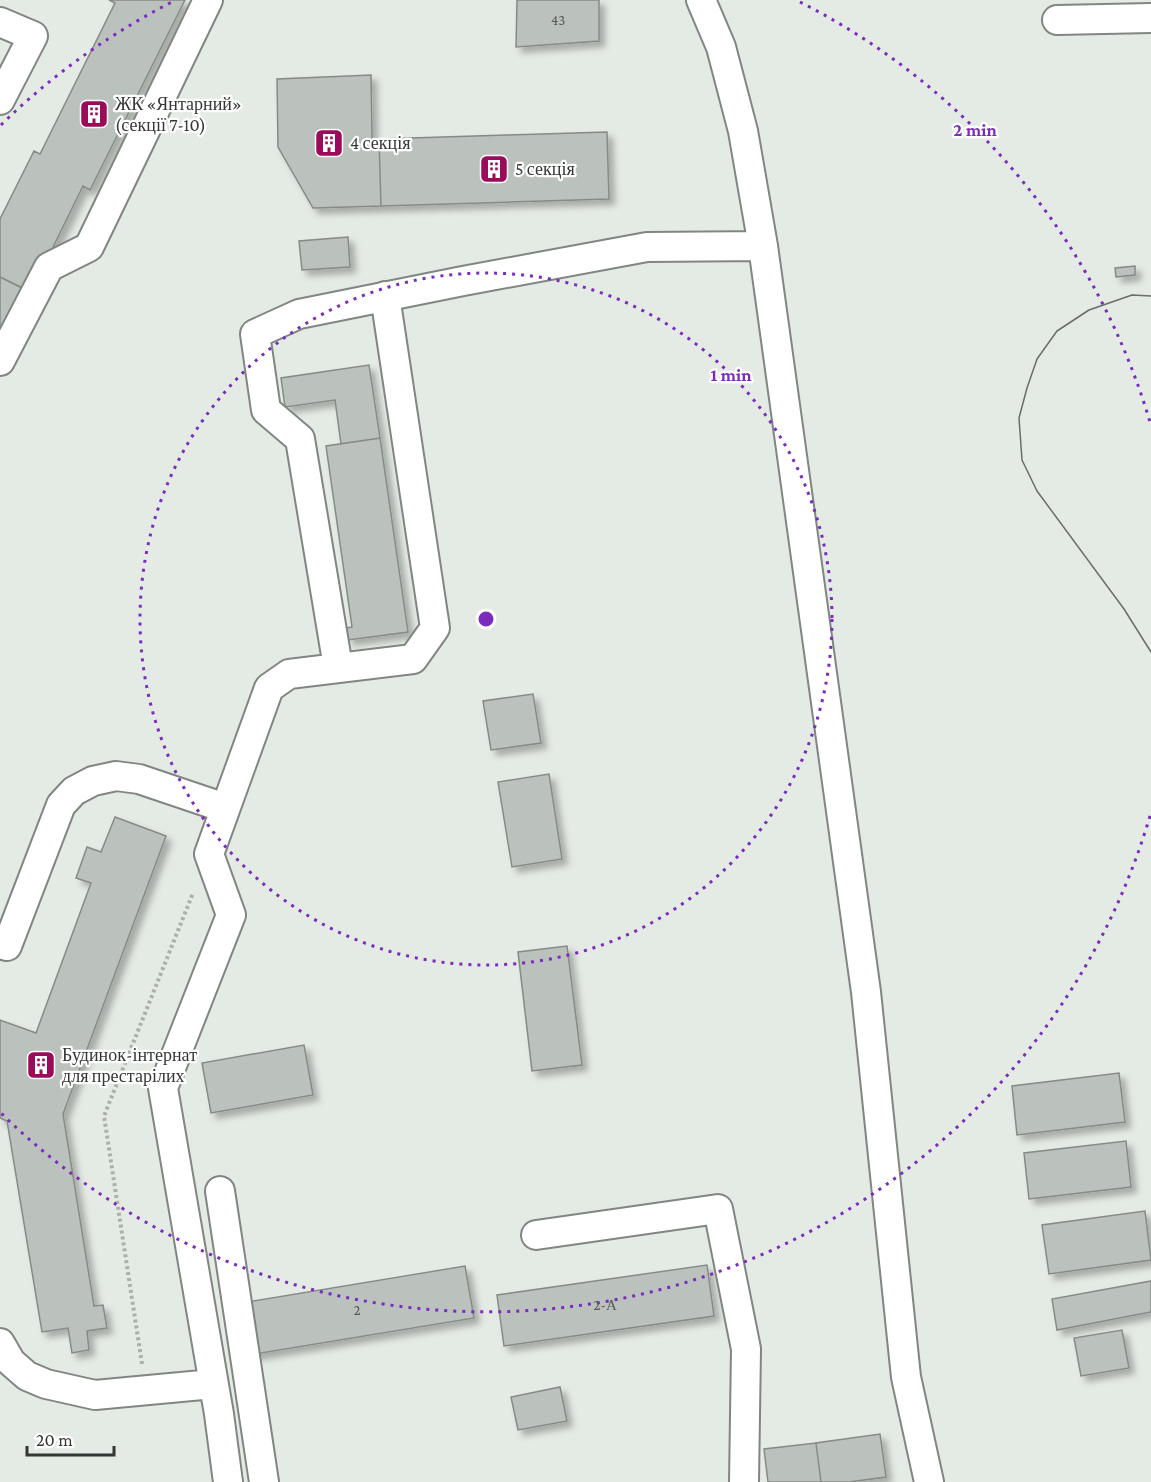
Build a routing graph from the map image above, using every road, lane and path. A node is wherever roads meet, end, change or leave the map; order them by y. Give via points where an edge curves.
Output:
1 (208, 0) edge
2 (701, 0) edge
3 (1151, 18) edge
4 (1057, 20) dead end
5 (0, 22) edge
6 (0, 99) edge
7 (763, 246) junction
8 (385, 296) junction
9 (0, 361) edge
10 (338, 667) junction
11 (225, 808) junction
12 (0, 944) edge
13 (220, 1191) dead end
14 (536, 1235) dead end
15 (0, 1343) edge
16 (213, 1384) junction
17 (228, 1482) edge
18 (264, 1482) edge
19 (744, 1482) edge
20 (929, 1482) edge

1 - 9 lane via 88,247 49,267
2 - 7 lane via 721,47 743,130
3 - 4 lane
5 - 6 lane via 33,36
7 - 8 lane via 646,247
7 - 20 lane via 866,992 906,1377
8 - 10 lane via 435,628 413,659
8 - 10 lane via 299,314 255,334 266,410 300,439
10 - 11 lane via 289,674 269,688
11 - 12 lane via 139,779 116,776 93,781 74,791 61,805 7,946
11 - 16 lane via 209,854 231,915 163,1088
13 - 18 lane
14 - 19 lane via 718,1209 746,1349
15 - 16 lane via 10,1362 27,1376 95,1395
16 - 17 lane

